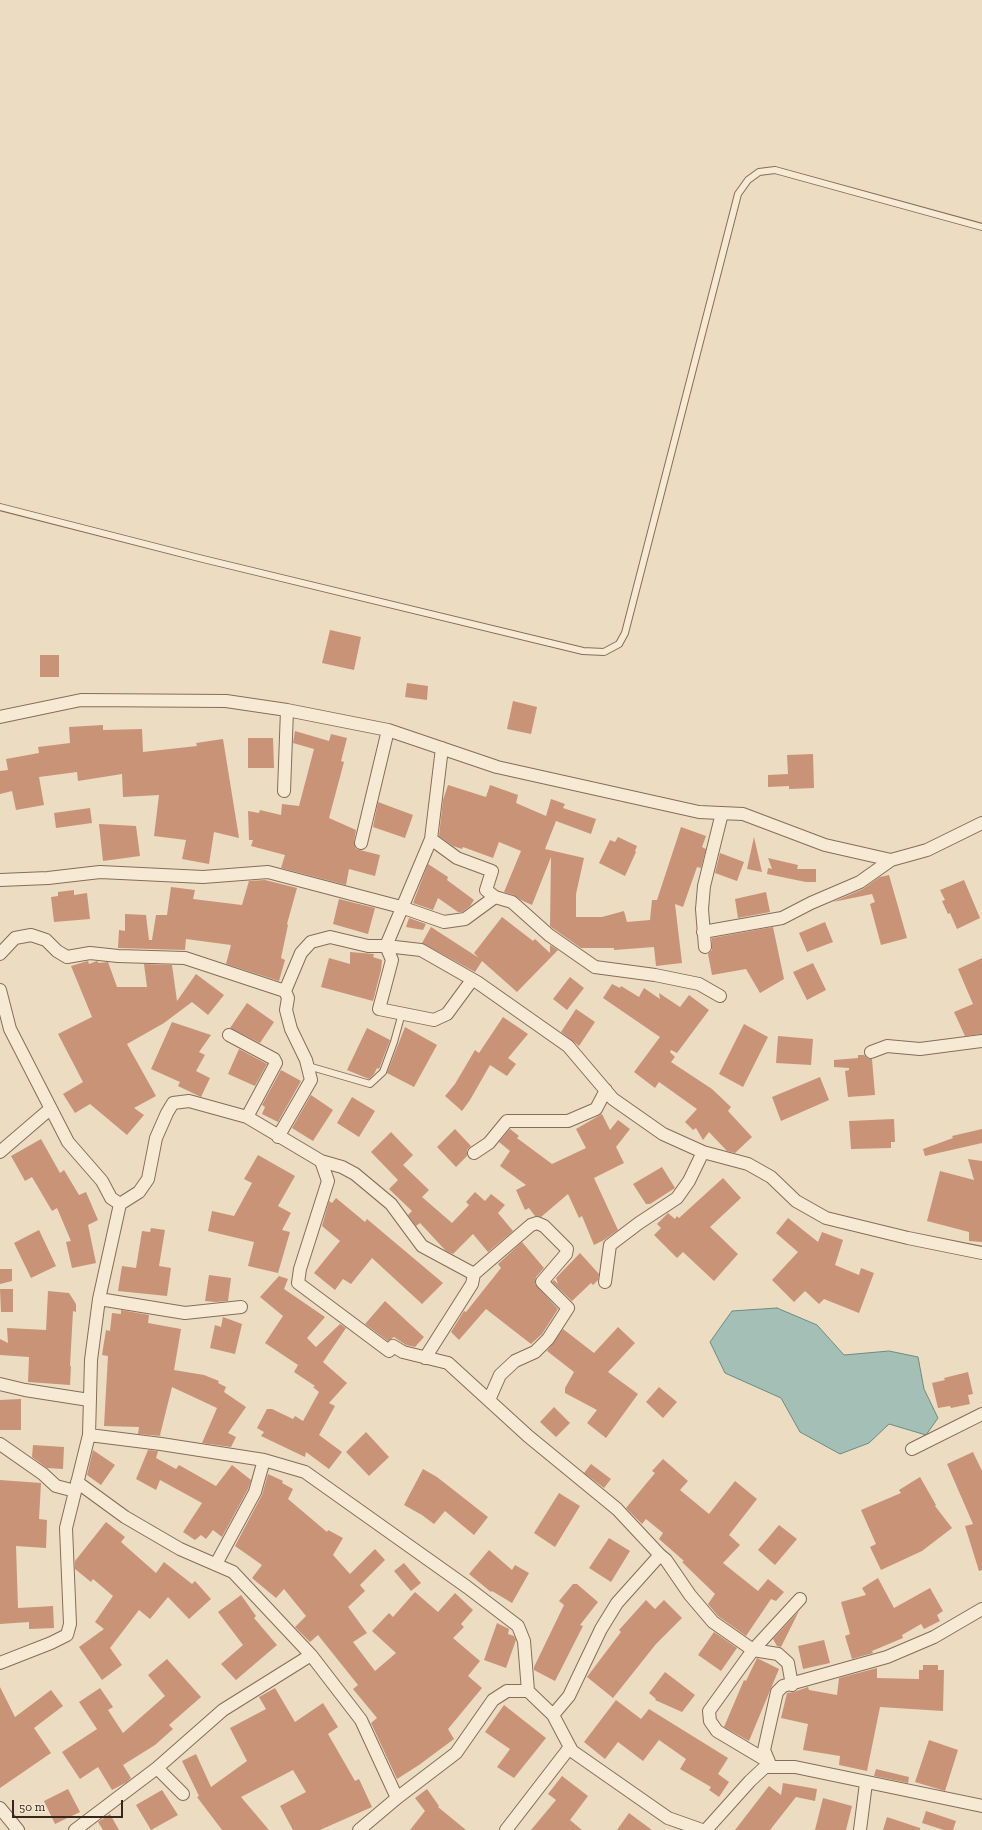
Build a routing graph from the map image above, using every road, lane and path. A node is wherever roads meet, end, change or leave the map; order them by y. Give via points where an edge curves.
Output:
1 (982, 227) edge
2 (0, 508) edge
3 (287, 710) junction
4 (0, 717) edge
5 (388, 730) junction
6 (442, 748) junction
7 (284, 791) dead end
8 (722, 813) junction
9 (982, 823) edge
10 (430, 839) junction
11 (361, 842) dead end
12 (891, 860) junction
13 (0, 880) edge
14 (495, 897) junction
15 (401, 907) junction
16 (703, 932) junction
17 (386, 946) junction
18 (705, 947) dead end
19 (0, 954) edge
20 (472, 980) junction
21 (0, 990) edge
22 (285, 991) junction
23 (720, 996) dead end
24 (402, 1013) junction
25 (229, 1035) dead end
26 (982, 1041) edge
27 (871, 1052) dead end
28 (307, 1066) junction
29 (606, 1090) junction
30 (50, 1109) junction
31 (247, 1117) junction
32 (278, 1137) junction
33 (0, 1152) edge
34 (703, 1152) junction
35 (474, 1153) dead end
36 (321, 1161) junction
37 (120, 1204) junction
38 (982, 1253) edge
39 (474, 1274) junction
40 (605, 1282) dead end
41 (99, 1299) junction
42 (241, 1307) dead end
43 (425, 1358) junction
44 (0, 1384) edge
45 (90, 1400) junction
46 (489, 1400) junction
47 (982, 1414) edge
48 (89, 1435) junction
49 (0, 1444) edge
50 (912, 1449) dead end
51 (264, 1460) junction
52 (76, 1487) junction
53 (660, 1555) junction
54 (216, 1564) junction
55 (800, 1599) dead end
56 (982, 1609) edge
57 (754, 1650) junction
58 (311, 1655) junction
59 (0, 1664) edge
60 (792, 1685) junction
61 (528, 1691) junction
62 (553, 1715) junction
63 (570, 1747) junction
64 (767, 1764) junction
65 (157, 1768) junction
66 (866, 1783) junction
67 (183, 1794) dead end
68 (397, 1798) junction
69 (982, 1806) edge
70 (0, 1808) edge
71 (18, 1830) edge
72 (75, 1830) edge
73 (359, 1830) edge
74 (506, 1830) edge
75 (702, 1830) edge
76 (706, 1830) edge
77 (860, 1830) edge

1 - 2 lane via 775,170 759,172 748,180 738,194 625,633 618,644 604,652 575,649
3 - 4 street via 226,701 80,700
3 - 5 street
3 - 7 street
5 - 6 street
5 - 11 street
6 - 8 street via 497,767 699,812
6 - 10 street
8 - 12 street via 742,814 825,845
8 - 16 street via 704,886
9 - 12 street via 928,850
10 - 14 street via 457,858 492,871 486,890
10 - 15 street
12 - 16 street via 860,882 782,918
13 - 15 street via 100,872 203,877 268,872
14 - 15 street via 464,919 444,922
14 - 23 street via 512,902 549,935 595,967 699,984
15 - 17 street
16 - 18 street
17 - 20 street via 421,950
17 - 22 street via 368,946 330,938 311,942 301,952
17 - 24 street via 392,960 379,1009
19 - 22 street via 15,938 31,935 46,940 67,956 90,954 185,958
20 - 24 street via 447,1014 434,1020
20 - 29 street via 568,1046
21 - 30 street via 10,1029
22 - 28 street via 291,1029
24 - 28 lane via 383,1072 370,1084
25 - 31 street via 274,1059 276,1063
26 - 27 street via 920,1049 887,1046
28 - 32 street via 311,1080
29 - 34 street via 613,1099 663,1134
29 - 35 street via 596,1109 568,1121 507,1121 489,1143
30 - 33 street
30 - 37 street via 68,1142 102,1181 111,1198
31 - 32 street
31 - 37 street via 189,1102 173,1103 156,1138 148,1179 139,1192
32 - 36 street
34 - 38 street via 748,1164 771,1177 796,1201 826,1218
34 - 40 street via 689,1181 677,1198 610,1246
36 - 39 street via 355,1174 391,1204 422,1246
36 - 43 street via 328,1181 298,1284 389,1351 393,1346 403,1352
37 - 41 street
39 - 43 street via 472,1284
39 - 46 street via 530,1226 537,1223 544,1226 567,1249 566,1254 542,1282 568,1308 548,1339 535,1352 515,1361 500,1375
41 - 42 street via 185,1313
41 - 45 street via 91,1360
43 - 46 street via 448,1363
44 - 45 street
45 - 48 street
46 - 53 street via 528,1436 617,1509
47 - 50 street
48 - 51 street
48 - 52 street
49 - 52 street via 37,1469 56,1486
51 - 54 street via 255,1492
51 - 61 street via 306,1472 468,1586 518,1626 524,1641
52 - 54 street via 180,1549
52 - 59 street via 66,1528 70,1624 67,1635
53 - 57 street via 713,1622
53 - 62 street via 617,1603 601,1629 569,1696
54 - 58 street via 233,1572
55 - 57 street
56 - 60 street via 934,1637 887,1657
57 - 60 street via 778,1654 788,1663
57 - 64 street via 709,1711 710,1721 717,1731
58 - 65 street via 223,1710
58 - 68 street via 360,1720
60 - 64 street via 783,1686 777,1692 764,1750
61 - 62 street
61 - 68 street via 507,1691 493,1700 456,1753
62 - 63 street
63 - 74 street
63 - 75 street via 572,1751 668,1818
64 - 66 street via 794,1767
64 - 76 street
65 - 67 street
65 - 72 street
66 - 69 street
66 - 77 street
68 - 73 street
70 - 71 street

